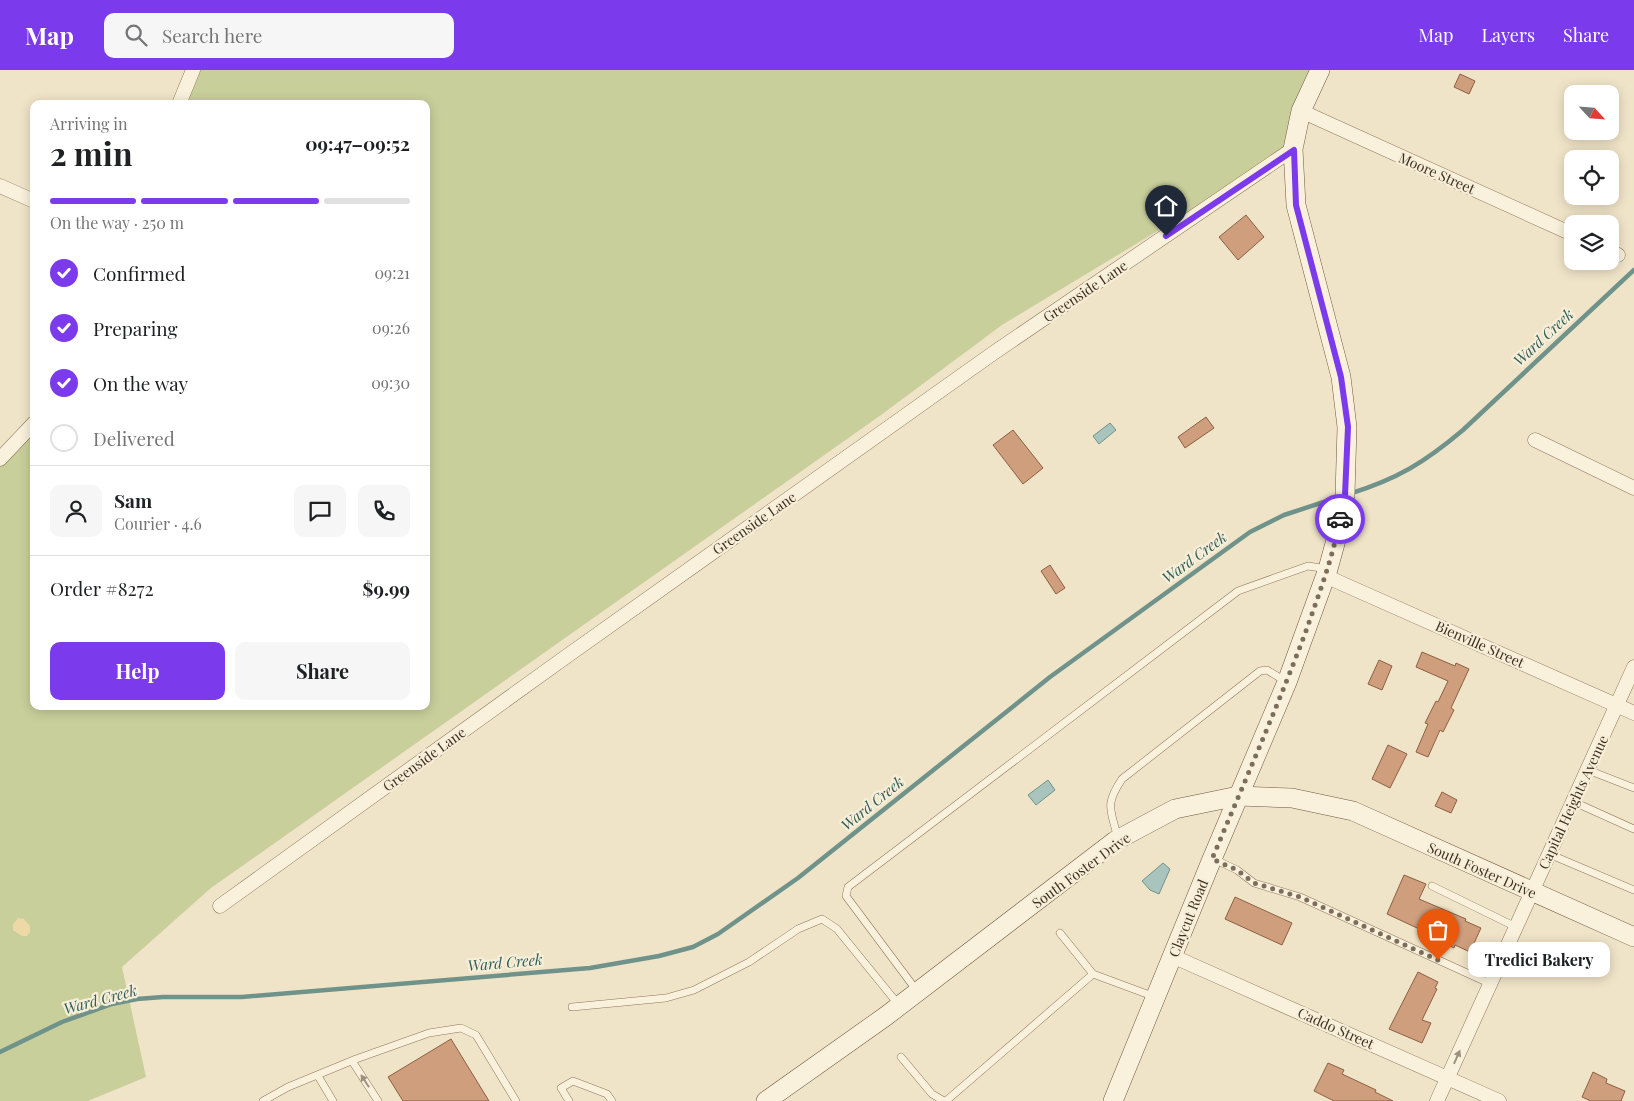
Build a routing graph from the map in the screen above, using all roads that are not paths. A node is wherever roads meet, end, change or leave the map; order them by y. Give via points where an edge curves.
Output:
1 (193, 70) edge
2 (1320, 70) edge
3 (181, 100) edge
4 (1301, 111) junction
5 (1294, 150) junction
6 (0, 186) edge
7 (30, 199) edge
8 (1564, 230) edge
9 (30, 427) edge
10 (1535, 440) dead end
11 (0, 459) edge
12 (1634, 488) edge
13 (1327, 573) junction
14 (1634, 667) edge
15 (1287, 682) junction
16 (1617, 705) junction
17 (1634, 713) edge
18 (1588, 770) junction
19 (1634, 788) edge
20 (1238, 796) junction
21 (1574, 802) junction
22 (1634, 829) edge
23 (1119, 840) junction
24 (1549, 854) junction
25 (1212, 859) junction
26 (1432, 886) dead end
27 (1634, 890) edge
28 (1532, 892) junction
29 (220, 906) dead end
30 (1516, 927) junction
31 (1060, 933) dead end
32 (1634, 937) edge
33 (1172, 956) junction
34 (1093, 974) junction
35 (1490, 984) junction
36 (918, 992) junction
37 (1155, 998) junction
38 (900, 1006) junction
39 (572, 1007) dead end
40 (901, 1057) dead end
41 (352, 1061) junction
42 (318, 1076) junction
43 (1448, 1078) junction
44 (263, 1101) edge
45 (333, 1101) edge
46 (378, 1101) edge
47 (516, 1101) edge
48 (569, 1101) edge
49 (612, 1101) edge
50 (766, 1101) edge
51 (945, 1101) edge
52 (1113, 1101) edge
53 (1437, 1101) edge
54 (1499, 1101) edge

1 - 3 street
2 - 4 street, Claycut Road
4 - 5 street, Claycut Road
4 - 8 street, Moore Street
5 - 13 street, Claycut Road via 1296,205 1341,377 1348,427 1345,495
5 - 29 street, Greenside Lane via 984,360
6 - 7 street
9 - 11 street
10 - 12 street
13 - 15 street, Claycut Road
13 - 16 street, Bienville Street
13 - 36 lane via 1308,566 1238,591 848,887 846,896
14 - 16 street, Capital Heights Avenue
15 - 20 street, Claycut Road
15 - 23 lane via 1267,670 1260,671 1122,779 1109,805
16 - 17 street, Bienville Street
16 - 18 street, Capital Heights Avenue
18 - 19 lane
18 - 21 street, Capital Heights Avenue
20 - 23 street, South Foster Drive via 1175,809
20 - 25 street, Claycut Road
20 - 28 street, South Foster Drive via 1292,798 1353,811
21 - 22 lane
21 - 24 street, Capital Heights Avenue
23 - 36 street, South Foster Drive
24 - 27 lane
24 - 28 street, Capital Heights Avenue
25 - 33 street, Claycut Road
25 - 35 lane via 1237,870 1254,883 1300,897
26 - 30 lane
28 - 30 street, Capital Heights Avenue
28 - 32 street, South Foster Drive
30 - 35 street, Capital Heights Avenue
31 - 34 lane
33 - 37 street, Claycut Road
33 - 43 street, Caddo Street
34 - 37 lane
34 - 51 lane
43 -> 35 street, Capital Heights Avenue
36 - 38 street, South Foster Drive
37 - 52 street, Claycut Road
38 - 39 lane via 837,929 822,919 694,990 666,998
38 - 50 street, South Foster Drive
40 - 51 lane via 932,1094
41 - 42 lane
46 -> 41 lane
41 - 47 lane via 429,1033 461,1028 476,1035
42 - 44 lane
42 - 45 lane
43 - 53 street, Capital Heights Avenue
43 - 54 street, Caddo Street
48 - 49 lane via 561,1088 573,1081 607,1094

